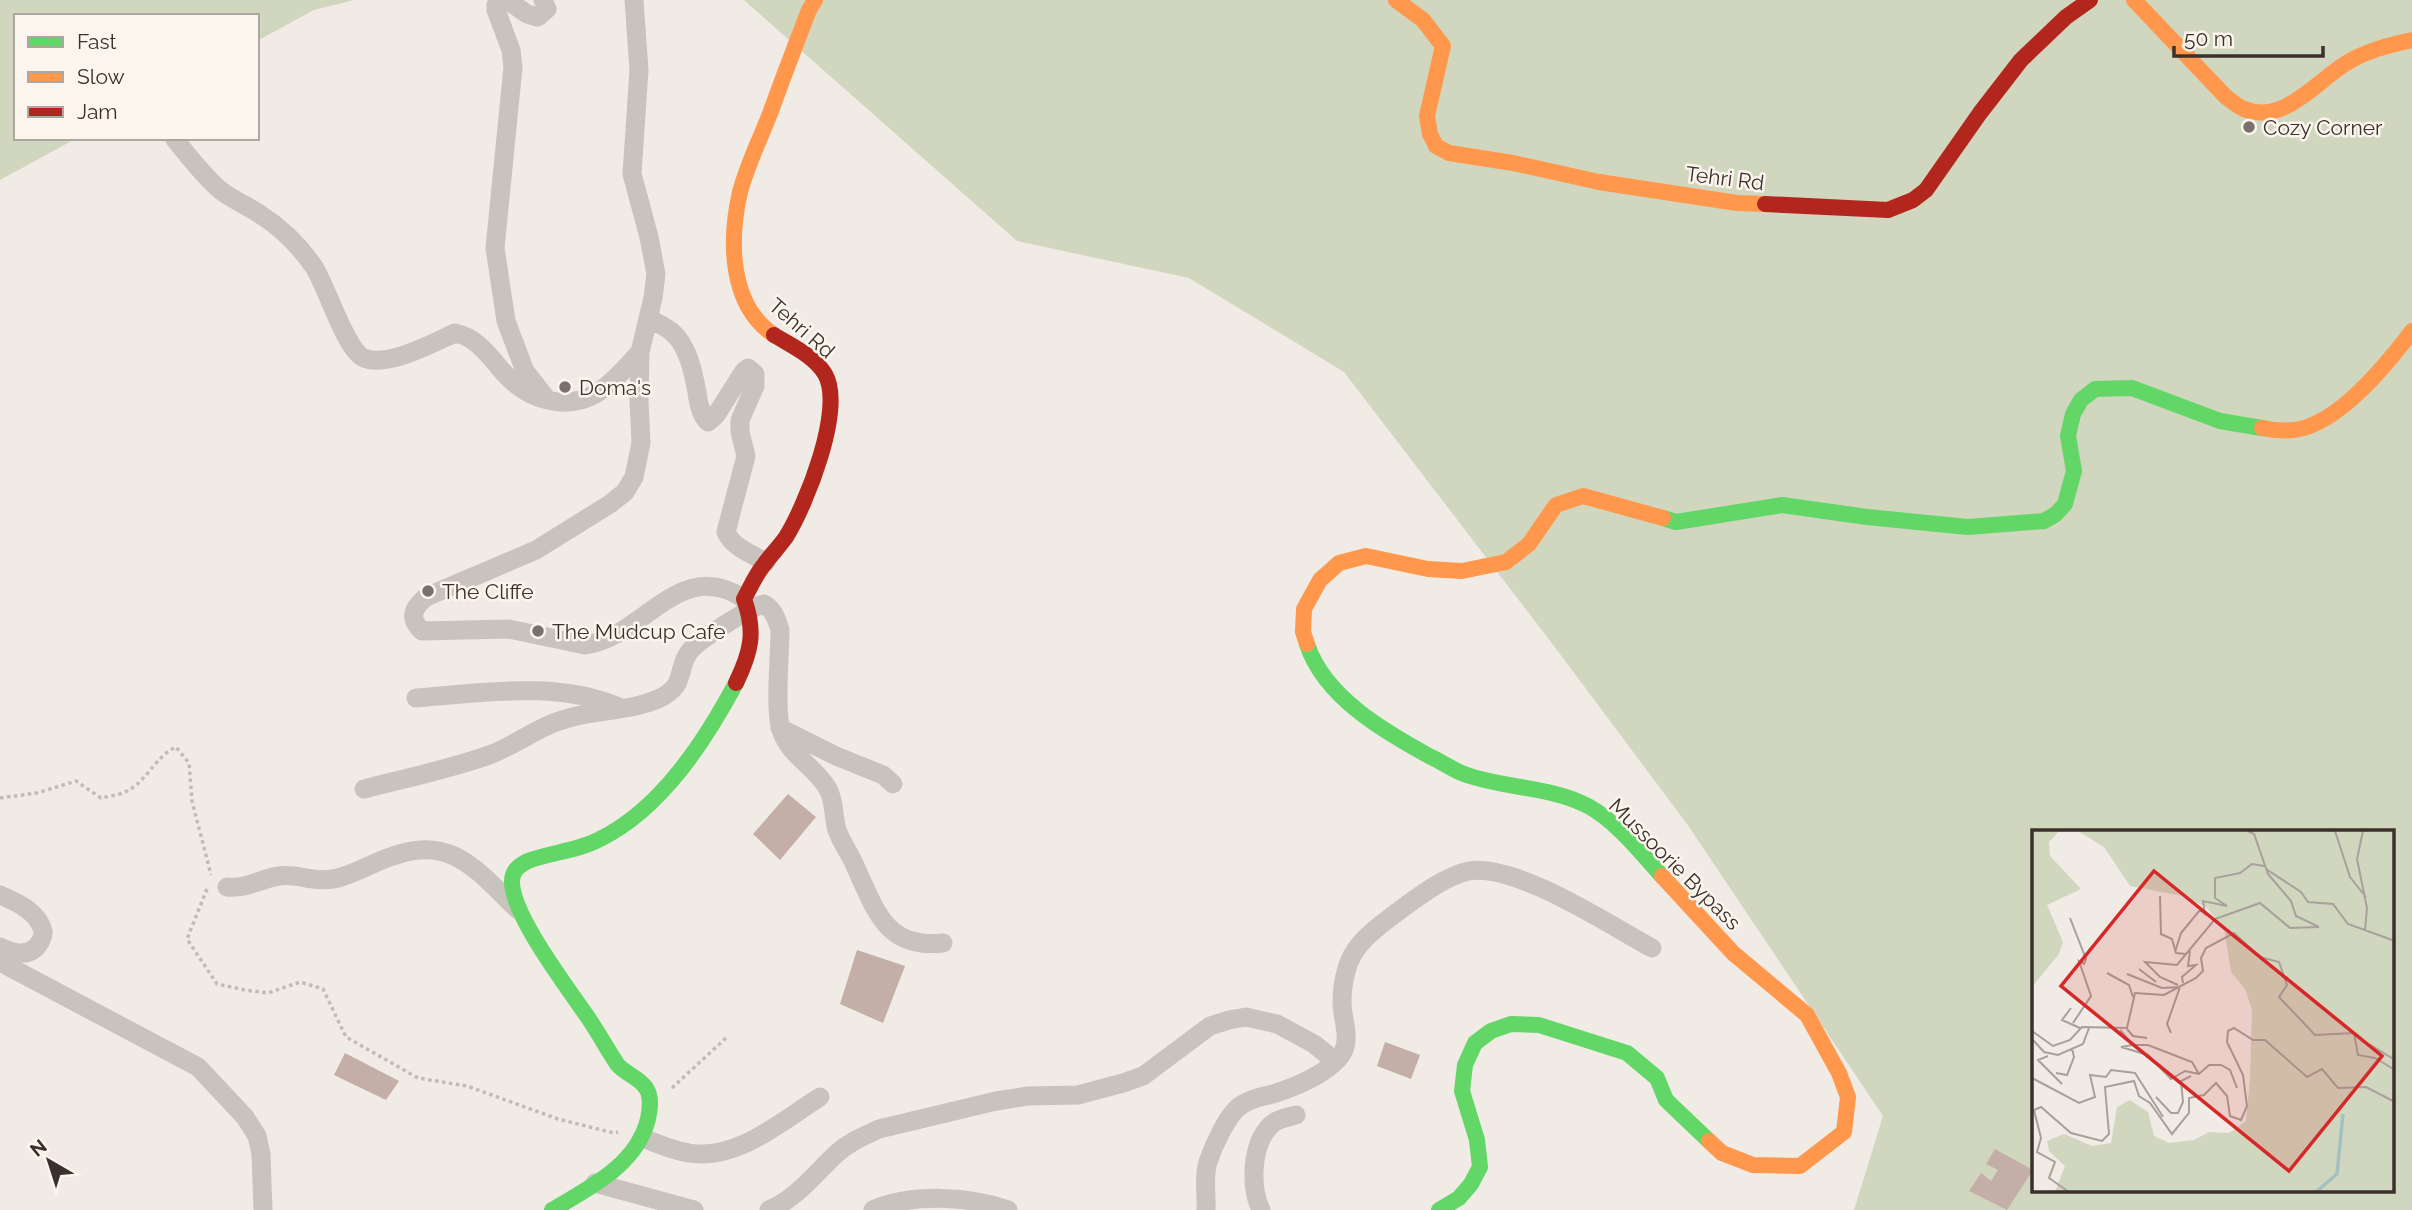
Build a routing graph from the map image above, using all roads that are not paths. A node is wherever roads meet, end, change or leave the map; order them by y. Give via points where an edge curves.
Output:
1 (501, 0) edge
2 (507, 0) edge
3 (543, 0) edge
4 (634, 0) edge
5 (815, 0) edge
6 (1396, 0) edge
7 (2090, 0) edge
8 (2134, 0) edge
9 (2412, 40) edge
10 (176, 140) edge
11 (648, 318) junction
12 (2412, 331) edge
13 (640, 352) junction
14 (549, 401) junction
15 (766, 562) junction
16 (746, 605) junction
17 (416, 698) dead end
18 (621, 708) junction
19 (780, 728) junction
20 (892, 784) dead end
21 (364, 789) dead end
22 (227, 887) dead end
23 (0, 895) edge
24 (523, 914) junction
25 (943, 943) dead end
26 (0, 947) edge
27 (1652, 948) dead end
28 (0, 962) edge
29 (1335, 1062) junction
30 (820, 1097) dead end
31 (1296, 1115) dead end
32 (645, 1132) junction
33 (595, 1182) junction
34 (263, 1210) edge
35 (552, 1210) edge
36 (694, 1210) edge
37 (769, 1210) edge
38 (873, 1210) edge
39 (1009, 1210) edge
40 (1206, 1210) edge
41 (1261, 1210) edge
42 (1439, 1210) edge

1 - 14 street via 496,9 513,66 495,248 506,321 526,370
2 - 3 street via 538,17 547,9
4 - 11 street via 639,70 632,174 656,274
5 - 15 main road, Tehri Rd via 734,217 735,264 750,311 760,324 820,366 832,393 808,490 786,536
6 - 7 main road, Tehri Rd via 1438,36 1443,46 1427,116 1436,146 1449,153 1737,203 1888,210 1909,203 1926,190 2019,61 2071,11
8 - 9 main road via 2236,107 2255,113 2268,114 2289,105 2345,64 2378,47
10 - 14 street via 220,189 292,239 319,276 357,355 382,360 463,334 520,388
11 - 13 street
11 - 15 street via 671,331 682,344 708,422 744,371 748,368 755,374 755,386 740,420 746,456 726,532 737,546
12 - 42 main road, Mussoorie Bypass via 2360,391 2333,413 2296,430 2220,421 2132,388 2095,389 2073,414 2068,436 2074,471 2065,504 2044,521 1968,527 1782,505 1676,522 1583,496 1556,505 1529,544 1506,562 1462,571 1366,556 1339,563 1320,580 1304,609 1303,632 1308,651 1349,704 1390,735 1464,774 1554,792 1590,807 1625,836 1733,953 1807,1015 1848,1097 1844,1132 1830,1145 1800,1166 1753,1165 1722,1153 1666,1100 1657,1078 1627,1053 1539,1025 1511,1024 1475,1043 1465,1065 1462,1091 1480,1167 1458,1198
13 - 14 street via 598,392 581,401
13 - 16 street via 641,443 634,477 625,492 526,556 426,597 416,606 414,624 422,631 509,629 585,645 621,632 660,602 688,589 717,586 731,590
15 - 16 main road, Tehri Rd
16 - 18 street via 687,655 673,688 660,698
16 - 19 street via 770,608 780,630
16 - 24 main road via 752,637 733,688 707,734 634,818 592,843 523,863 511,882
17 - 18 street via 530,690 600,699
18 - 21 street via 569,718 490,754
19 - 20 street via 883,775
19 - 25 street via 795,754 828,789 840,839 882,920 911,942
22 - 24 street via 246,887 285,875 336,879 410,850 431,848 452,853 471,866
23 - 26 street via 28,910 43,930 37,946 27,953
24 - 32 main road via 560,980 623,1071 640,1080 649,1092
27 - 29 street via 1512,875 1465,871 1415,899 1353,953 1342,1002 1347,1043
28 - 34 street via 198,1067 257,1136
29 - 37 street via 1314,1044 1277,1024 1246,1017 1229,1020 1210,1026 1143,1076 1123,1083 1078,1094 996,1101 879,1129 835,1154 804,1186
29 - 40 street via 1307,1080 1235,1110 1208,1162
30 - 32 street via 721,1153 687,1153
31 - 41 street via 1269,1126 1261,1141 1253,1186
32 - 33 main road via 616,1168
33 - 35 main road
33 - 36 street
38 - 39 street via 941,1199 991,1203

